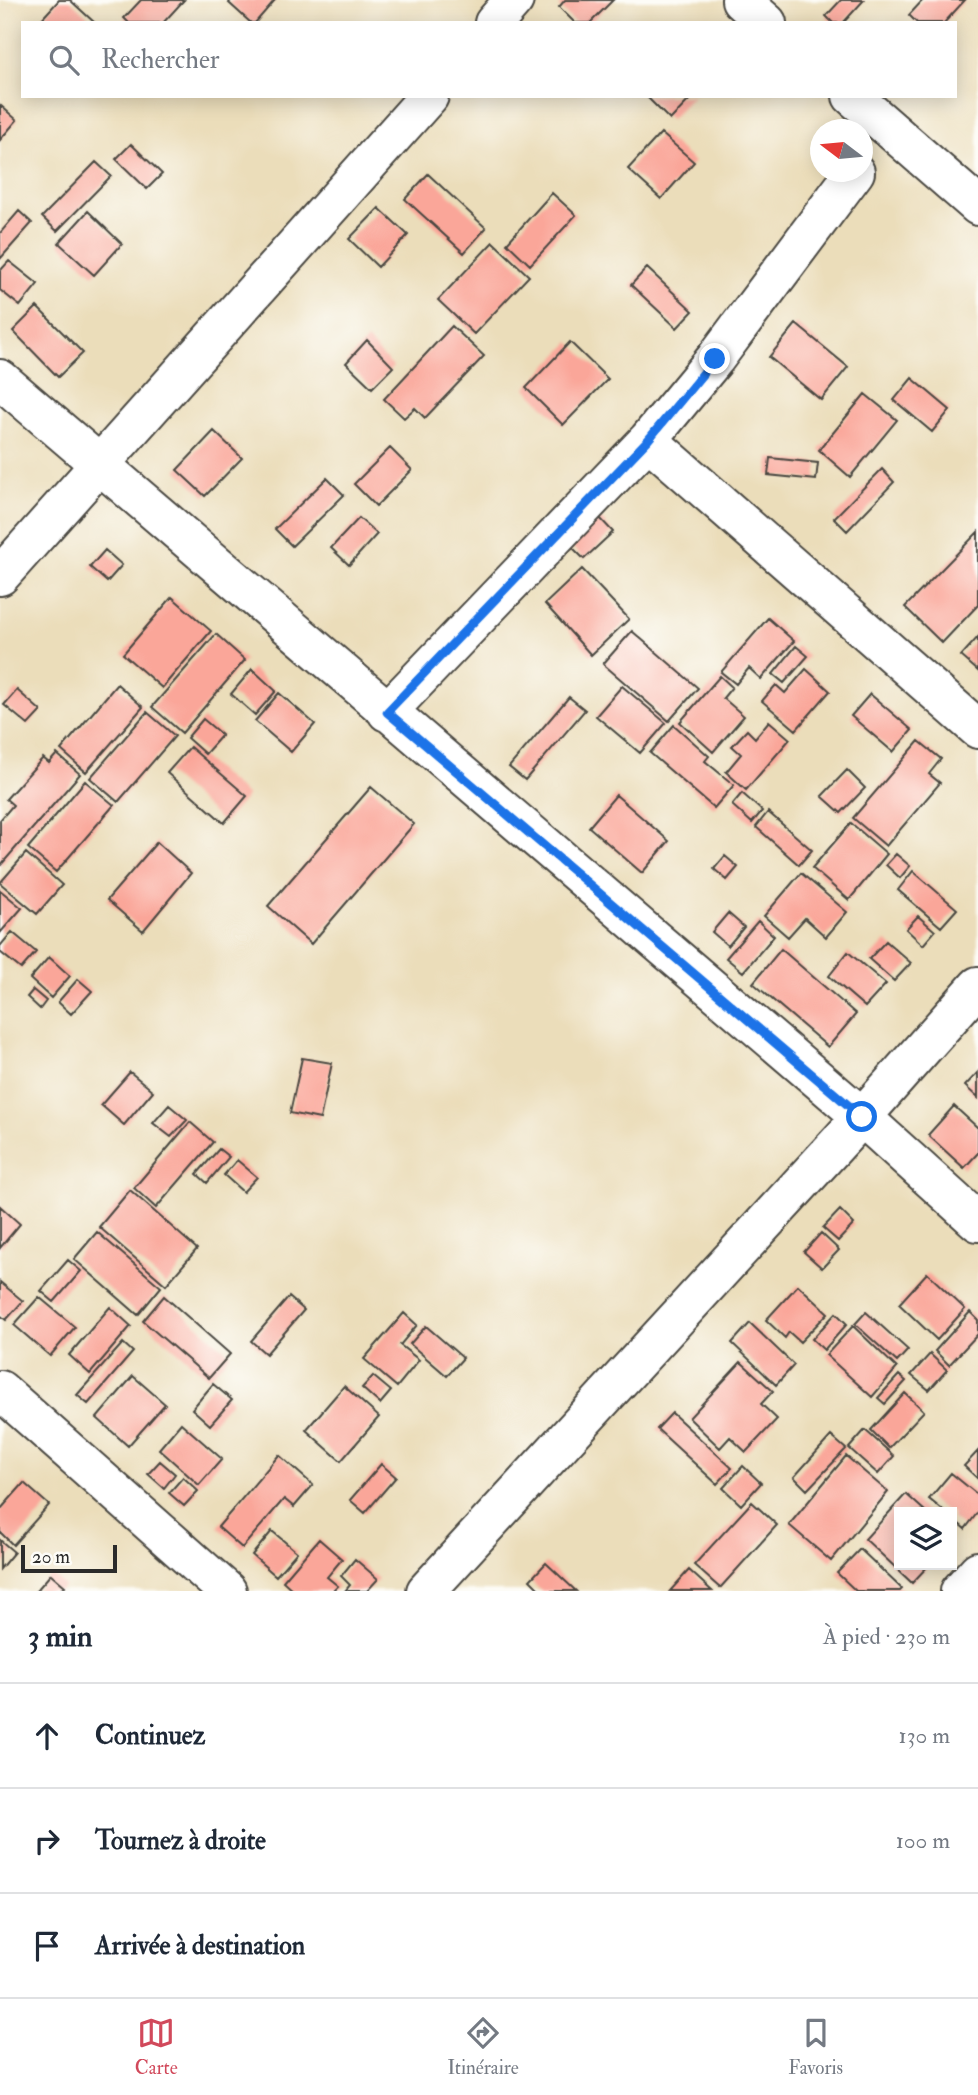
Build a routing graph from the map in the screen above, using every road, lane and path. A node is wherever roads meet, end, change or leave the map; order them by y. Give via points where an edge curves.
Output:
1 (514, 0) edge
2 (741, 0) edge
3 (496, 21) edge
4 (765, 21) edge
5 (427, 98) edge
6 (854, 98) edge
7 (888, 128) junction
8 (873, 148) edge
9 (848, 182) edge
10 (978, 206) edge
11 (0, 379) edge
12 (648, 440) junction
13 (100, 466) junction
14 (0, 576) edge
15 (387, 712) junction
16 (978, 729) edge
17 (978, 986) edge
18 (862, 1117) junction
19 (978, 1222) edge
20 (0, 1390) edge
21 (978, 1571) edge
22 (227, 1591) edge
23 (426, 1591) edge
24 (960, 1591) edge

1 - 3 street
2 - 4 street
5 - 13 street
6 - 7 street
7 - 8 street
7 - 10 street
9 - 12 street
11 - 13 street
12 - 15 street
12 - 16 street
13 - 14 street
13 - 15 street
15 - 18 street
17 - 18 street
18 - 19 street
18 - 23 street
20 - 22 street
21 - 24 street

